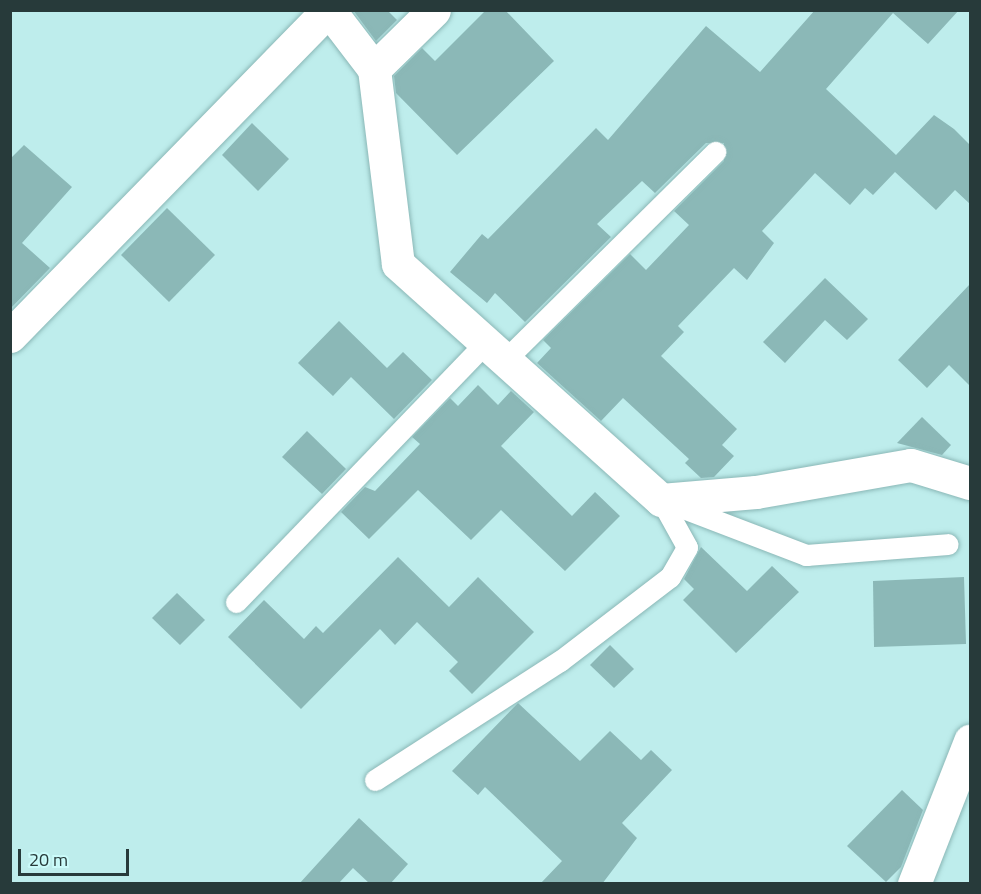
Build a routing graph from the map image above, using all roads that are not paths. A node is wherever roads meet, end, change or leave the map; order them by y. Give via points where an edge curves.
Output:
1 (328, 10) edge
2 (434, 10) edge
3 (374, 69) junction
4 (715, 152) dead end
5 (10, 336) edge
6 (495, 352) junction
7 (970, 483) edge
8 (661, 500) junction
9 (948, 544) dead end
10 (236, 602) dead end
11 (970, 741) edge
12 (375, 780) dead end
13 (914, 884) edge

1 - 3 street
1 - 5 street
2 - 3 street
3 - 6 street via 398,264
4 - 6 lane
6 - 8 street
6 - 10 lane
7 - 8 street via 910,465 756,492
8 - 9 lane via 806,555
8 - 12 lane via 687,547 670,577 560,661
11 - 13 street

